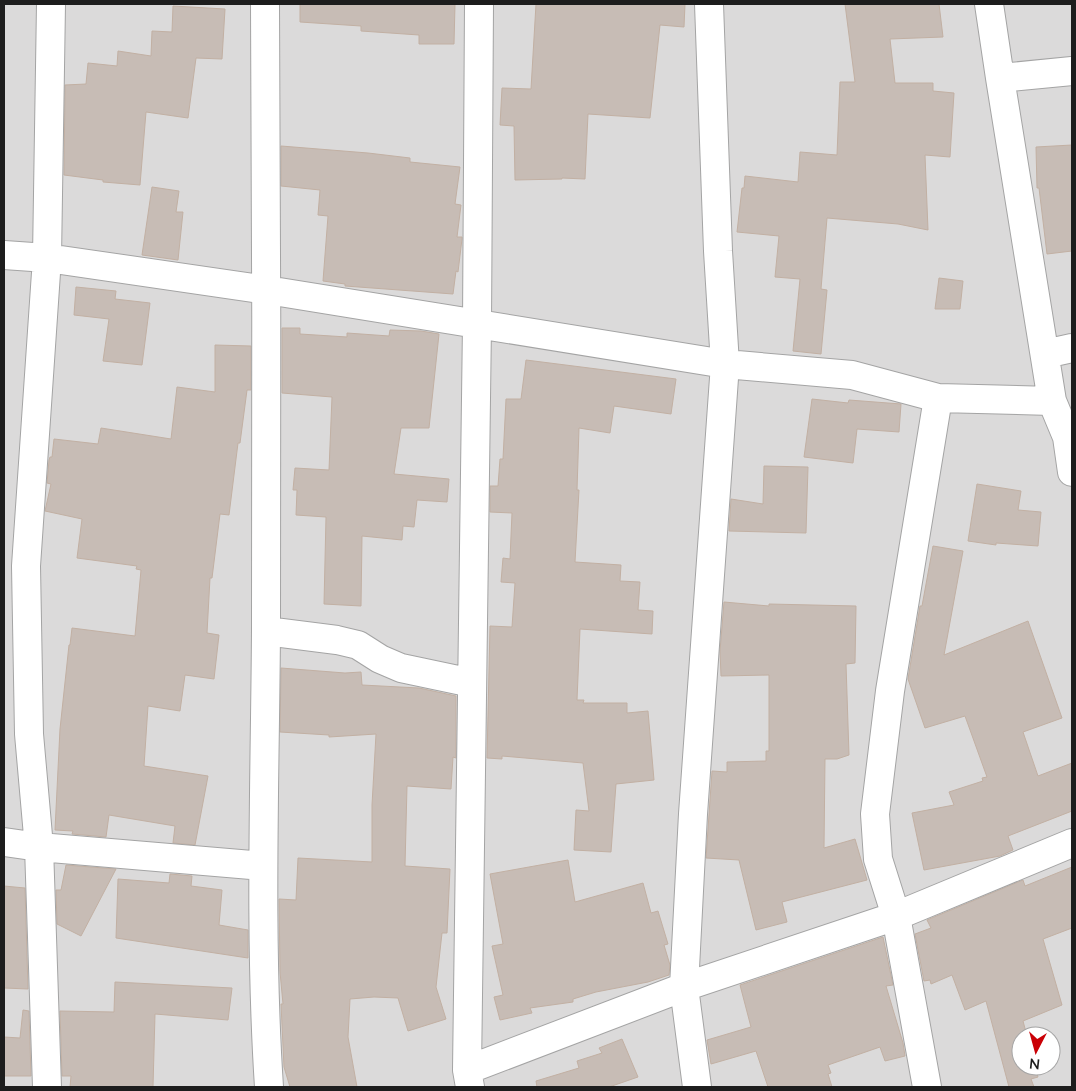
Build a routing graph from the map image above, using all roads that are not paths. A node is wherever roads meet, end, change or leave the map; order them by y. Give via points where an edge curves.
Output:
1 (51, 4) edge
2 (265, 4) edge
3 (479, 4) edge
4 (709, 4) edge
5 (990, 4) edge
6 (1072, 71) edge
7 (1000, 78) junction
8 (4, 255) edge
9 (47, 258) junction
10 (267, 290) junction
11 (477, 324) junction
12 (1072, 348) edge
13 (1045, 354) junction
14 (725, 364) junction
15 (938, 398) junction
16 (1052, 401) junction
17 (1069, 437) edge
18 (1072, 472) edge
19 (266, 631) junction
20 (472, 683) junction
21 (4, 842) edge
22 (1072, 843) edge
23 (39, 847) junction
24 (263, 866) junction
25 (896, 916) junction
26 (684, 986) junction
27 (469, 1079) edge
28 (47, 1087) edge
29 (269, 1087) edge
30 (697, 1087) edge
31 (927, 1087) edge

1 - 9 street
2 - 10 street
3 - 11 street
4 - 14 street
5 - 7 street
6 - 7 street
7 - 13 street
8 - 9 street
9 - 10 street
9 - 23 street via 26,566 29,734
10 - 11 street
10 - 19 street
11 - 14 street
11 - 20 street
12 - 13 street
13 - 16 street
14 - 15 street via 852,375
14 - 26 street
15 - 16 street
15 - 25 street via 890,691 875,814 878,859
16 - 17 street
17 - 18 street
19 - 20 street via 358,645 401,668
19 - 24 street
20 - 27 street
21 - 23 street
22 - 25 street
23 - 24 street
23 - 28 street
24 - 29 street via 264,1015
25 - 26 street
25 - 31 street
26 - 27 street
26 - 30 street

